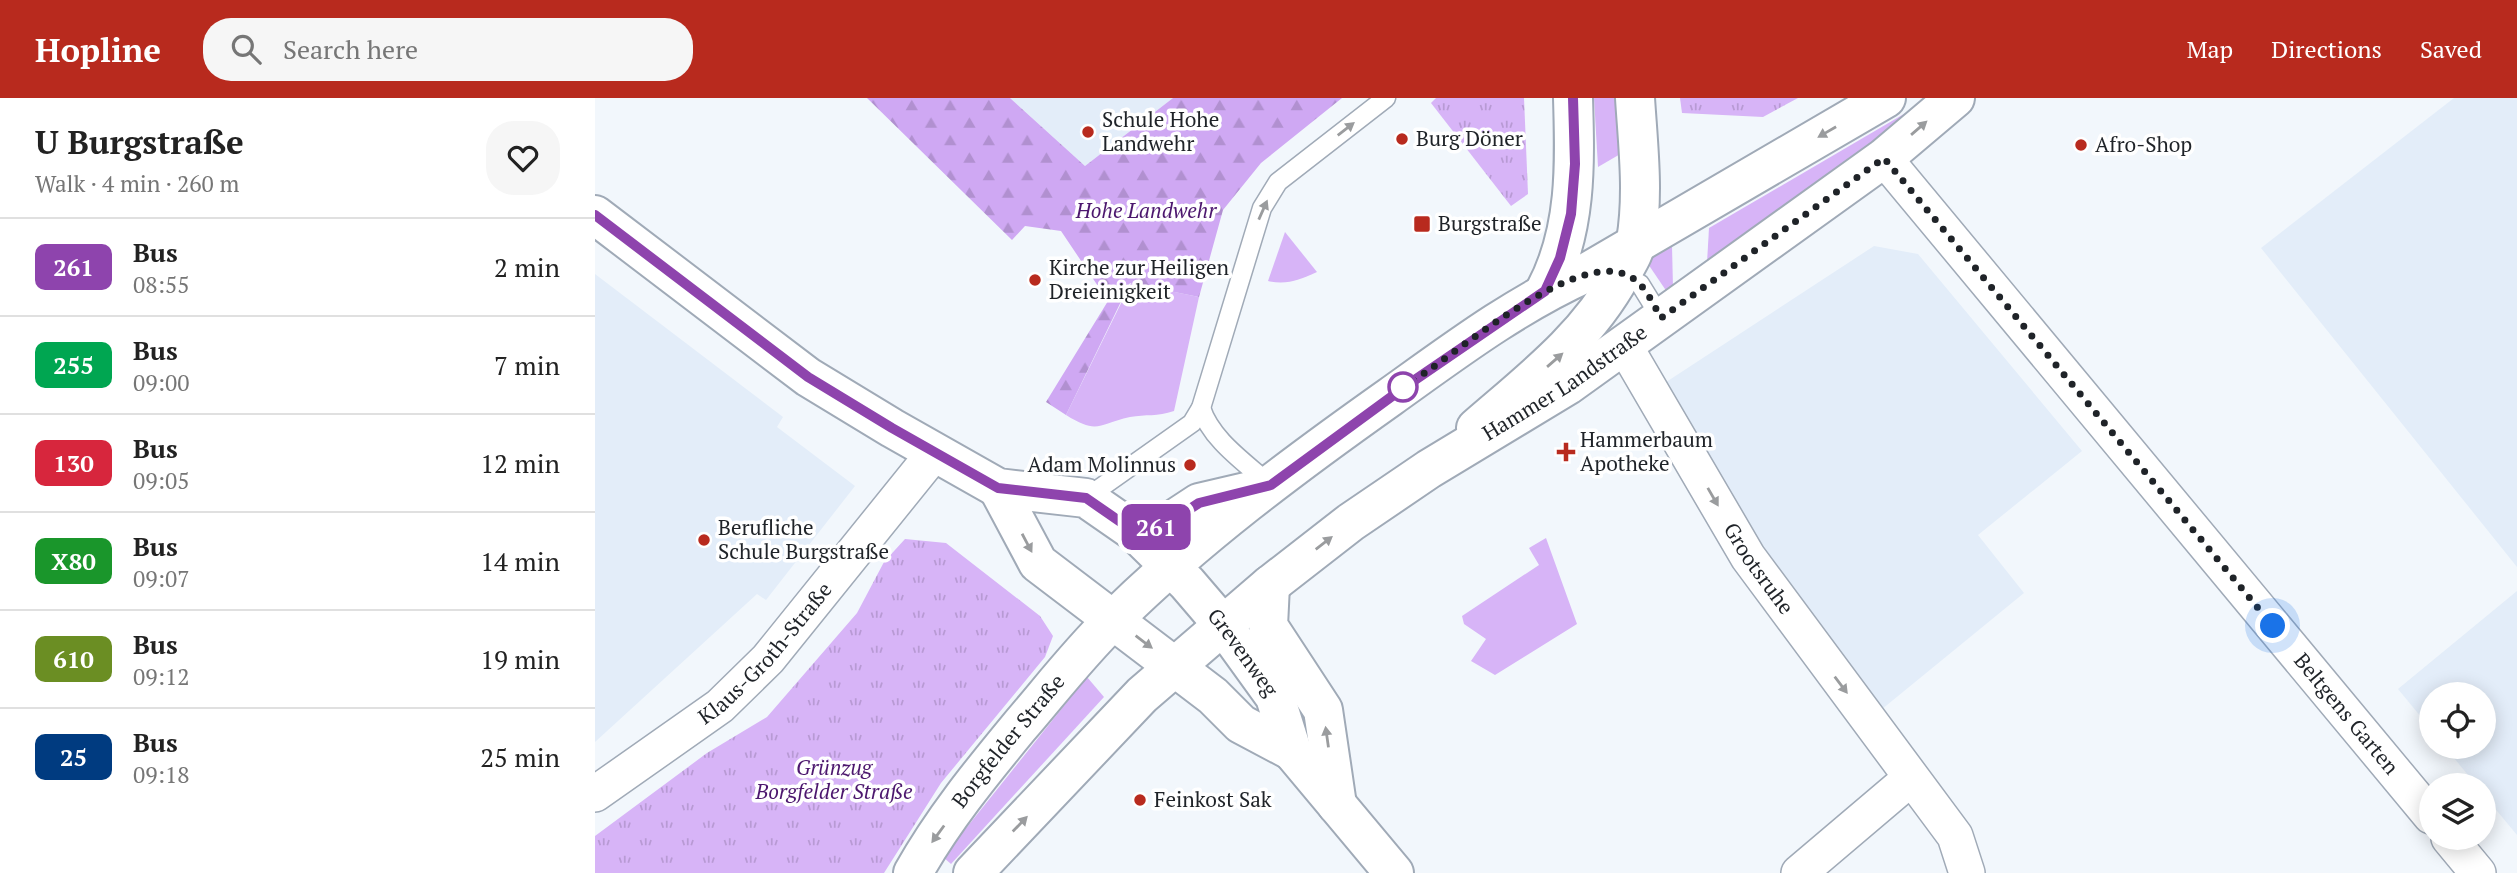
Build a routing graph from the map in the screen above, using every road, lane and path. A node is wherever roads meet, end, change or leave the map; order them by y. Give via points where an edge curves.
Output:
1 (1386, 98) edge
2 (1573, 98) edge
3 (1635, 98) edge
4 (1886, 98) edge
5 (1955, 98) edge
6 (1884, 158) junction
7 (595, 215) edge
8 (1615, 264) junction
9 (1545, 291) junction
10 (1661, 318) junction
11 (1624, 345) junction
12 (1201, 408) junction
13 (935, 453) junction
14 (1429, 468) junction
15 (1271, 485) junction
16 (998, 488) junction
17 (1086, 498) junction
18 (1217, 529) junction
19 (1135, 532) junction
20 (1160, 577) junction
21 (1070, 587) junction
22 (1263, 591) junction
23 (1198, 596) junction
24 (1114, 619) junction
25 (1223, 625) junction
26 (1183, 659) junction
27 (1292, 751) junction
28 (1911, 778) junction
29 (595, 794) edge
30 (2419, 802) edge
31 (1337, 805) junction
32 (2459, 850) edge
33 (913, 873) edge
34 (973, 873) edge
35 (1394, 873) edge
36 (1799, 873) edge
37 (1967, 873) edge
38 (2478, 873) edge

12 -> 1 lane via 1262,208 1278,182
2 - 9 main road via 1571,214 1560,258
3 - 8 main road via 1640,168
4 -> 8 main road
6 -> 5 main road, Hammer Landstraße
6 - 10 main road, Hammer Landstraße
6 - 30 street, Beltgens Garten
7 - 13 main road via 808,377
8 - 9 main road
8 - 10 lane via 1640,284
14 -> 8 main road via 1563,353 1604,306
9 - 15 main road
10 - 11 main road, Hammer Landstraße
11 - 14 main road, Hammer Landstraße via 1568,385
11 -> 28 street, Grootsruhe via 1748,557
12 - 15 lane via 1229,449
12 - 17 lane via 1182,432
13 - 16 main road
13 - 29 street, Klaus-Groth-Straße via 768,659 720,706
22 -> 14 main road, Hammer Landstraße
15 - 18 main road
15 - 19 main road via 1199,503 1167,524
16 - 17 main road
16 -> 21 main road via 1038,563
17 - 19 main road
18 - 20 main road
18 - 23 main road
19 - 20 main road
20 - 21 main road
20 - 23 main road, Grevenweg
20 - 24 main road
21 - 24 main road
22 - 23 main road
22 - 25 main road, Hammer Landstraße
31 -> 22 main road via 1323,710 1268,626
23 - 25 main road, Grevenweg
23 - 26 main road
24 -> 26 main road
24 -> 33 main road, Borgfelder Straße via 989,763
25 - 26 main road, Hammer Landstraße
25 - 27 main road, Grevenweg via 1275,697
26 - 27 main road, Grevenweg via 1241,724
34 -> 26 main road via 1142,695
27 - 31 main road, Grevenweg
28 - 36 street
28 - 37 street, Grootsruhe via 1955,836
31 - 35 main road, Grevenweg
32 - 38 street

